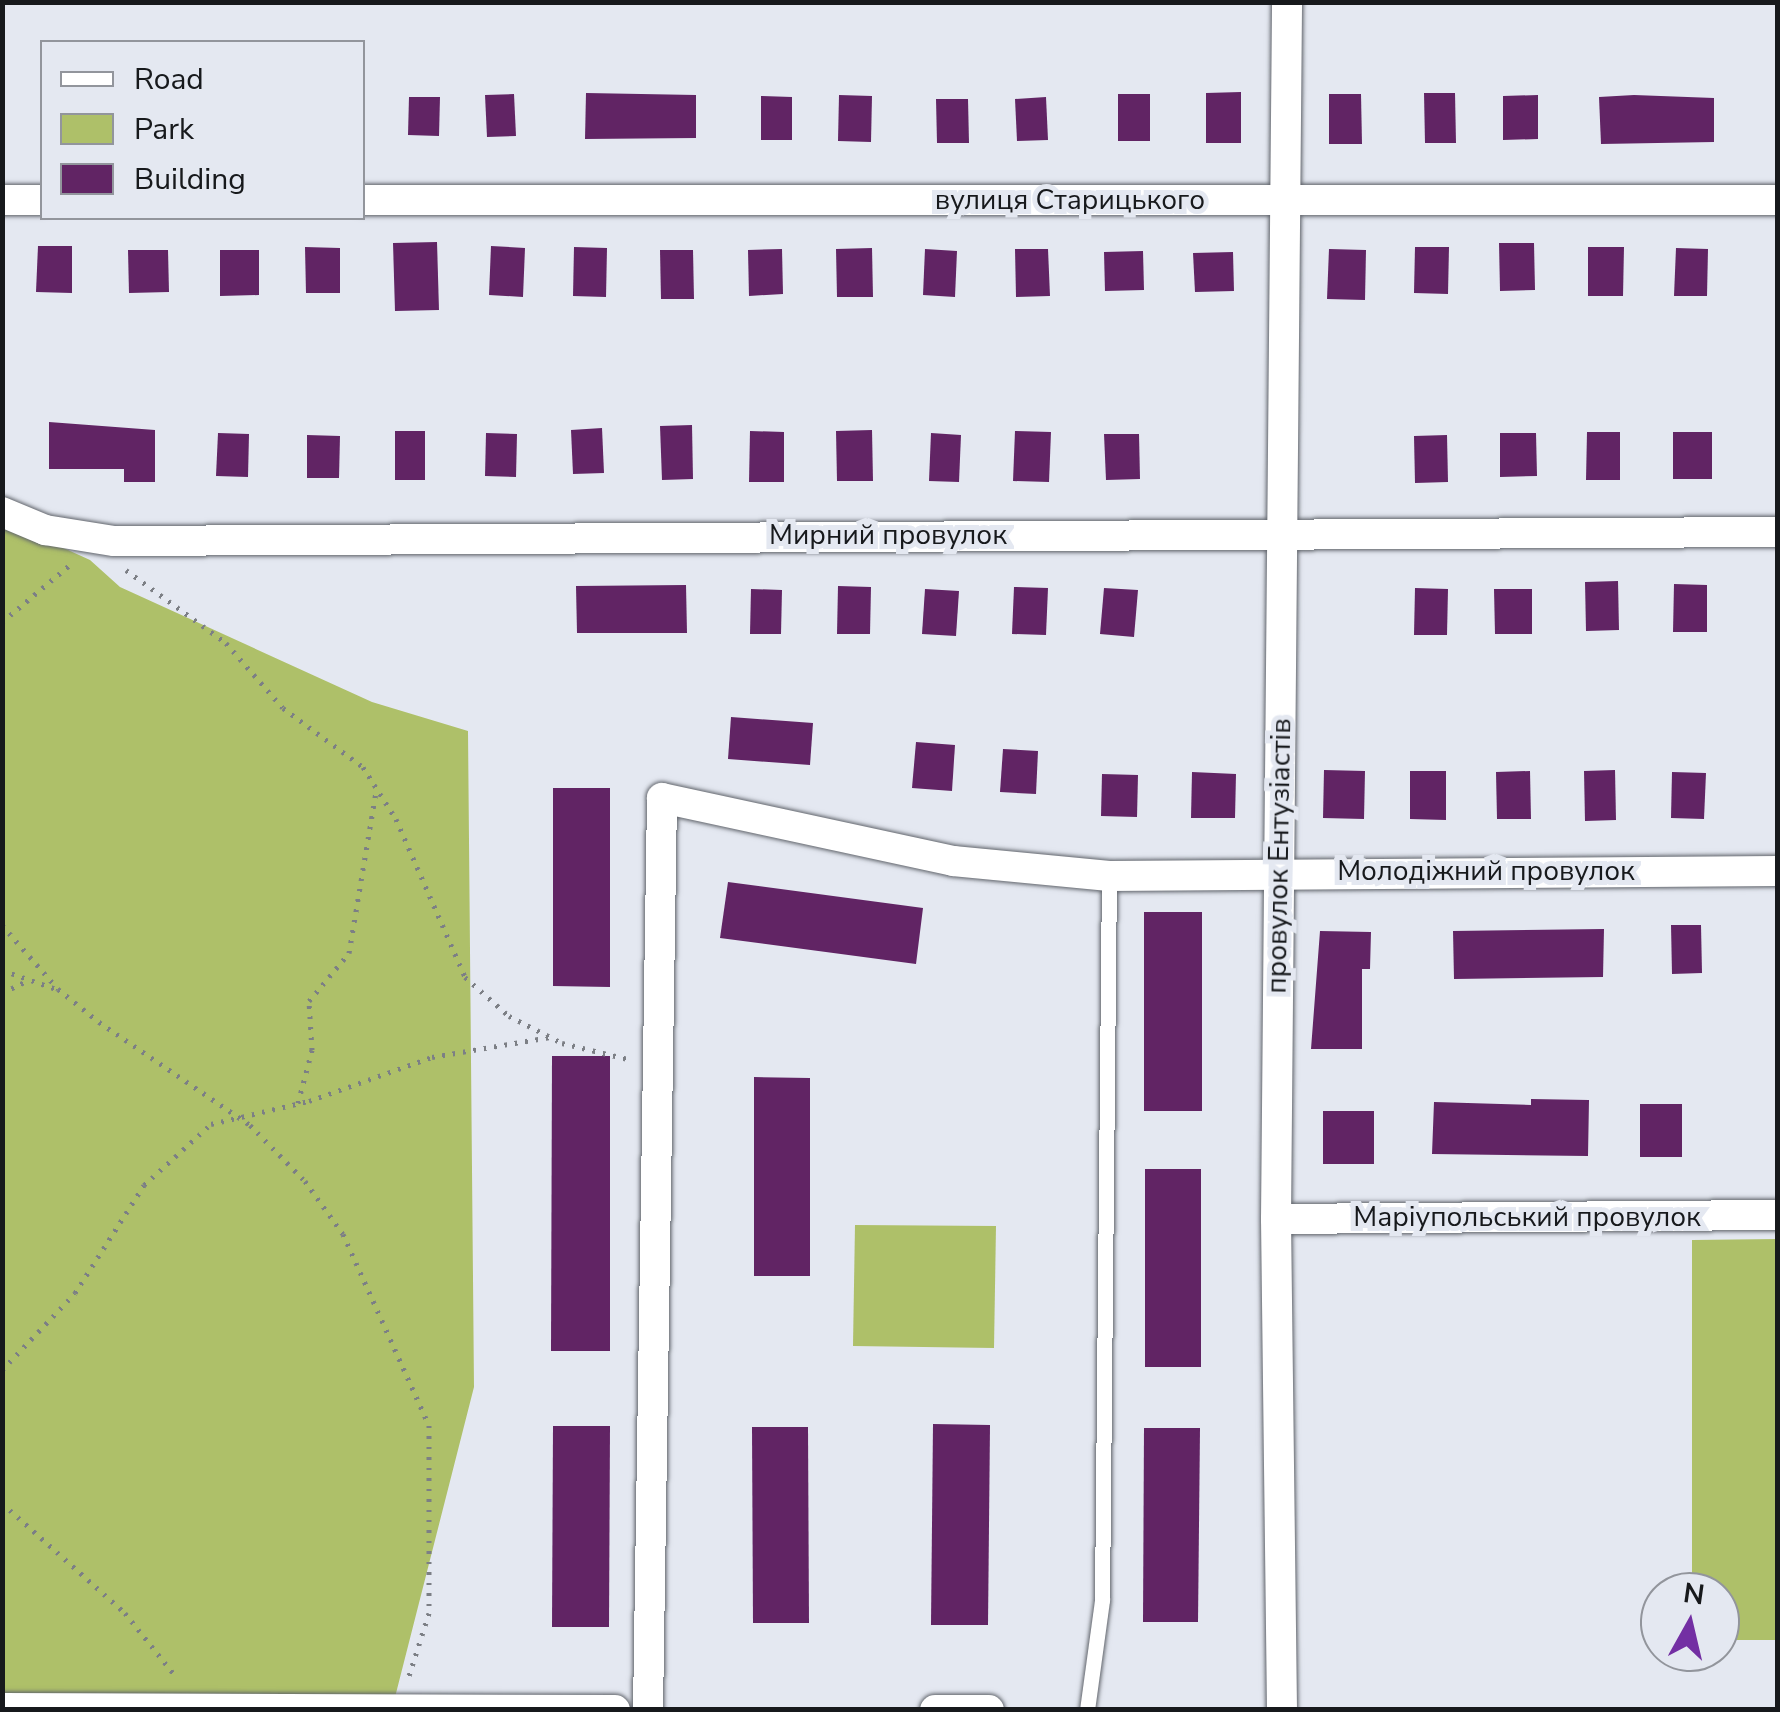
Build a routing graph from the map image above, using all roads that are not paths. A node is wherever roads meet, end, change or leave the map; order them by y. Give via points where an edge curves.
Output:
1 (1287, 2) edge
2 (2, 200) edge
3 (40, 200) edge
4 (365, 200) edge
5 (1285, 200) junction
6 (1778, 200) edge
7 (2, 512) edge
8 (1282, 532) junction
9 (1778, 532) edge
10 (1778, 871) edge
11 (1278, 872) junction
12 (1108, 876) junction
13 (1778, 1215) edge
14 (1276, 1219) junction
15 (2, 1708) edge
16 (187, 1708) edge
17 (615, 1710) edge
18 (648, 1710) edge
19 (935, 1710) edge
20 (989, 1710) edge
21 (1087, 1710) edge
22 (1282, 1710) edge

1 - 5 street, провулок Ентузіастів
2 - 3 street
4 - 5 street, вулиця Старицького
5 - 6 street, вулиця Старицького
5 - 8 street, провулок Ентузіастів
7 - 8 street, Мирний провулок via 96,540
8 - 9 street, Мирний провулок
8 - 11 street, провулок Ентузіастів
10 - 11 street, Молодіжний провулок
11 - 12 street, Молодіжний провулок
11 - 14 street, провулок Ентузіастів
12 - 18 street, Молодіжний провулок via 953,861 662,798
12 - 21 lane via 1102,1600
13 - 14 street, Маріупольський провулок
14 - 22 street, провулок Ентузіастів
15 - 16 street
16 - 17 street
19 - 20 street

